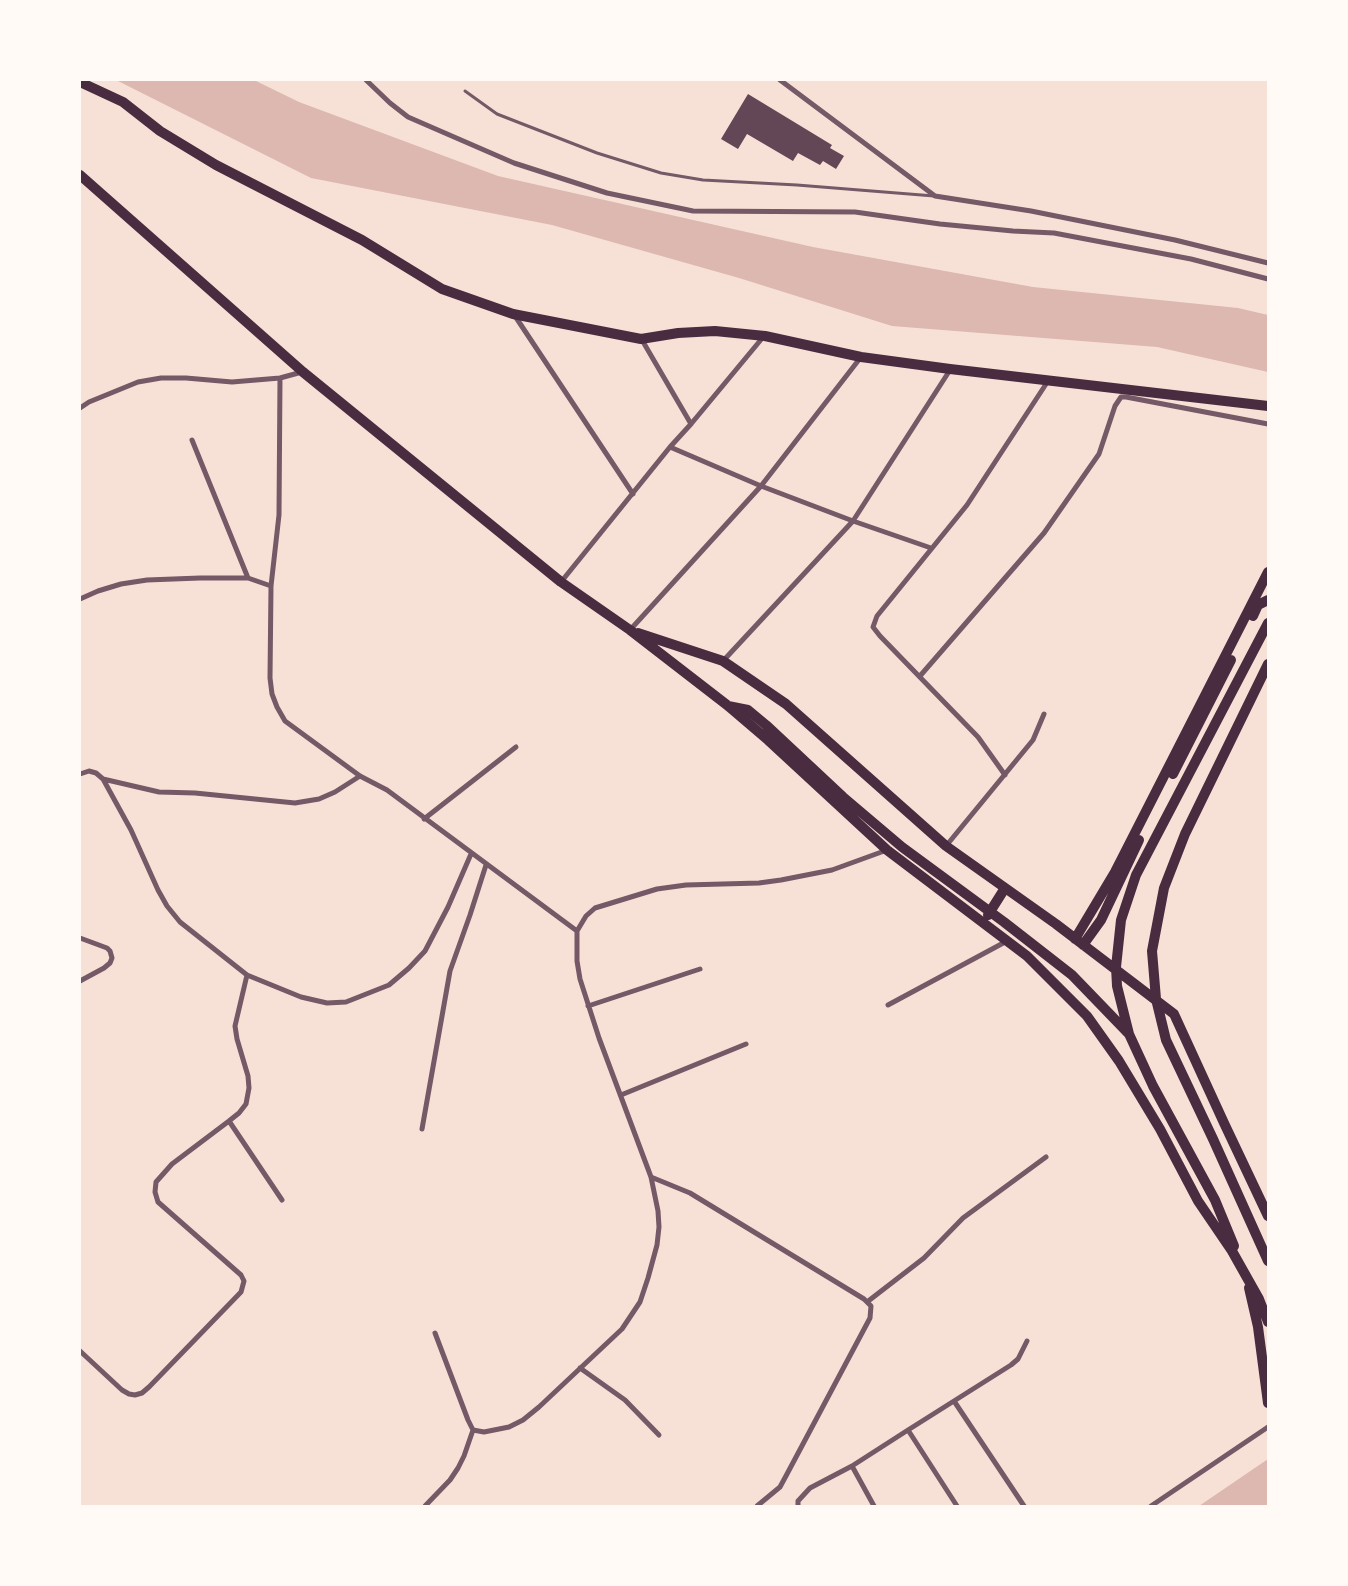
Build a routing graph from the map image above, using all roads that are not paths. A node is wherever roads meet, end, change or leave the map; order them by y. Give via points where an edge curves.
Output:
1 (366, 80) edge
2 (782, 80) edge
3 (80, 82) edge
4 (466, 91) dead end
5 (80, 175) edge
6 (935, 196) junction
7 (1268, 263) edge
8 (1268, 279) edge
9 (513, 314) junction
10 (765, 336) junction
11 (642, 339) junction
12 (861, 357) junction
13 (950, 369) junction
14 (303, 372) junction
15 (280, 378) junction
16 (1048, 381) junction
17 (1268, 406) edge
18 (80, 408) edge
19 (691, 424) junction
20 (1268, 424) edge
21 (192, 440) dead end
22 (670, 447) junction
23 (760, 486) junction
24 (633, 494) junction
25 (853, 521) junction
26 (931, 548) junction
27 (1268, 572) edge
28 (248, 578) junction
29 (561, 582) junction
30 (271, 586) junction
31 (80, 599) edge
32 (1268, 600) edge
33 (1268, 623) edge
34 (630, 630) junction
35 (724, 661) junction
36 (1268, 664) edge
37 (920, 676) junction
38 (727, 705) junction
39 (1044, 714) dead end
40 (516, 747) dead end
41 (80, 774) edge
42 (1005, 775) junction
43 (360, 776) junction
44 (103, 779) junction
45 (424, 818) junction
46 (946, 846) junction
47 (887, 850) junction
48 (471, 854) junction
49 (486, 865) junction
50 (1005, 888) junction
51 (983, 923) junction
52 (577, 931) junction
53 (80, 938) edge
54 (1007, 941) junction
55 (1079, 942) junction
56 (700, 969) dead end
57 (247, 975) junction
58 (80, 981) edge
59 (1156, 999) junction
60 (888, 1005) dead end
61 (588, 1006) junction
62 (1129, 1034) junction
63 (746, 1044) dead end
64 (621, 1095) junction
65 (229, 1121) junction
66 (422, 1128) dead end
67 (1046, 1157) dead end
68 (651, 1177) junction
69 (282, 1200) dead end
70 (1268, 1216) edge
71 (1268, 1261) edge
72 (867, 1302) junction
73 (1268, 1322) edge
74 (435, 1333) dead end
75 (1026, 1341) dead end
76 (80, 1352) edge
77 (580, 1368) junction
78 (954, 1401) junction
79 (1268, 1403) edge
80 (1268, 1427) edge
81 (473, 1430) junction
82 (908, 1430) junction
83 (659, 1434) dead end
84 (852, 1466) junction
85 (425, 1506) edge
86 (757, 1506) edge
87 (798, 1506) edge
88 (874, 1506) edge
89 (957, 1506) edge
90 (1024, 1506) edge
91 (1151, 1506) edge

1 - 8 street via 408,117 514,163 607,193 693,212 855,212 995,230 1054,233 1191,258
2 - 6 street
3 - 9 main road via 123,102 160,132 362,240 442,289
4 - 6 lane via 497,114 597,153 661,173 703,180
5 - 14 main road
6 - 7 street via 1175,240
9 - 11 main road
9 - 24 street
10 - 11 main road via 715,331
10 - 12 main road
10 - 19 street
11 - 19 street
12 - 13 main road
12 - 23 street
13 - 16 main road
13 - 25 street
14 - 15 street
14 - 29 main road
15 - 18 street via 232,382 161,378 138,382
15 - 30 street via 279,515
16 - 17 main road
16 - 26 street via 967,505
19 - 22 street
20 - 37 street via 1121,397 1099,454 1044,533
21 - 28 street
22 - 23 street
22 - 24 street
23 - 25 street
23 - 34 street
24 - 29 street
25 - 26 street
25 - 35 street
26 - 37 street via 877,616 873,627
27 - 55 main road
28 - 30 street
28 - 31 street via 134,581
29 - 34 main road
30 - 43 street via 270,678 277,707 285,721
32 - 55 main road via 1258,606 1102,920
33 - 62 main road via 1136,875 1127,899 1121,920 1116,967 1117,986
34 - 35 main road
34 - 38 main road
35 - 46 main road via 786,704
36 - 59 main road via 1185,834 1164,888 1152,951
37 - 42 street via 978,737
38 - 47 main road
38 - 62 main road via 748,710 902,847 1072,975
39 - 42 street via 1033,740
40 - 45 street
41 - 44 street via 96,772
42 - 46 street
43 - 44 street via 319,799 295,803 159,792
43 - 45 street via 387,790
44 - 57 street via 168,906 180,922
45 - 48 street
46 - 50 main road
47 - 51 main road
47 - 52 street via 832,870 781,880 657,888 595,908
48 - 49 street
48 - 57 street via 425,950 389,984 346,1002 327,1003 301,997
49 - 52 street
49 - 66 street via 450,971
50 - 51 main road
50 - 55 main road
51 - 54 main road
52 - 61 street via 577,961
53 - 58 street via 107,948 112,958 104,968
54 - 60 street
54 - 73 main road via 1027,956 1088,1016 1119,1061 1198,1201 1232,1250
55 - 59 main road
56 - 61 street
57 - 65 street via 235,1026 249,1088 246,1104
59 - 70 main road via 1174,1014 1182,1028
59 - 71 main road via 1166,1040
61 - 64 street
62 - 79 main road via 1215,1200 1243,1270 1258,1327
63 - 64 street
64 - 68 street
65 - 69 street
65 - 76 street via 172,1164 156,1182 155,1192 158,1202 241,1275 244,1282 241,1292 142,1393 128,1394
67 - 72 street via 963,1218 924,1258
68 - 72 street via 690,1193
68 - 77 street via 659,1227 640,1302 622,1329
72 - 86 street via 871,1306 870,1318 780,1487
74 - 81 street
75 - 78 street via 1018,1359
77 - 81 street via 523,1420 498,1430
77 - 83 street via 625,1400
78 - 82 street
78 - 90 street
80 - 91 street
81 - 85 street via 458,1468
82 - 84 street
82 - 89 street
84 - 87 street via 810,1488 798,1501
84 - 88 street

